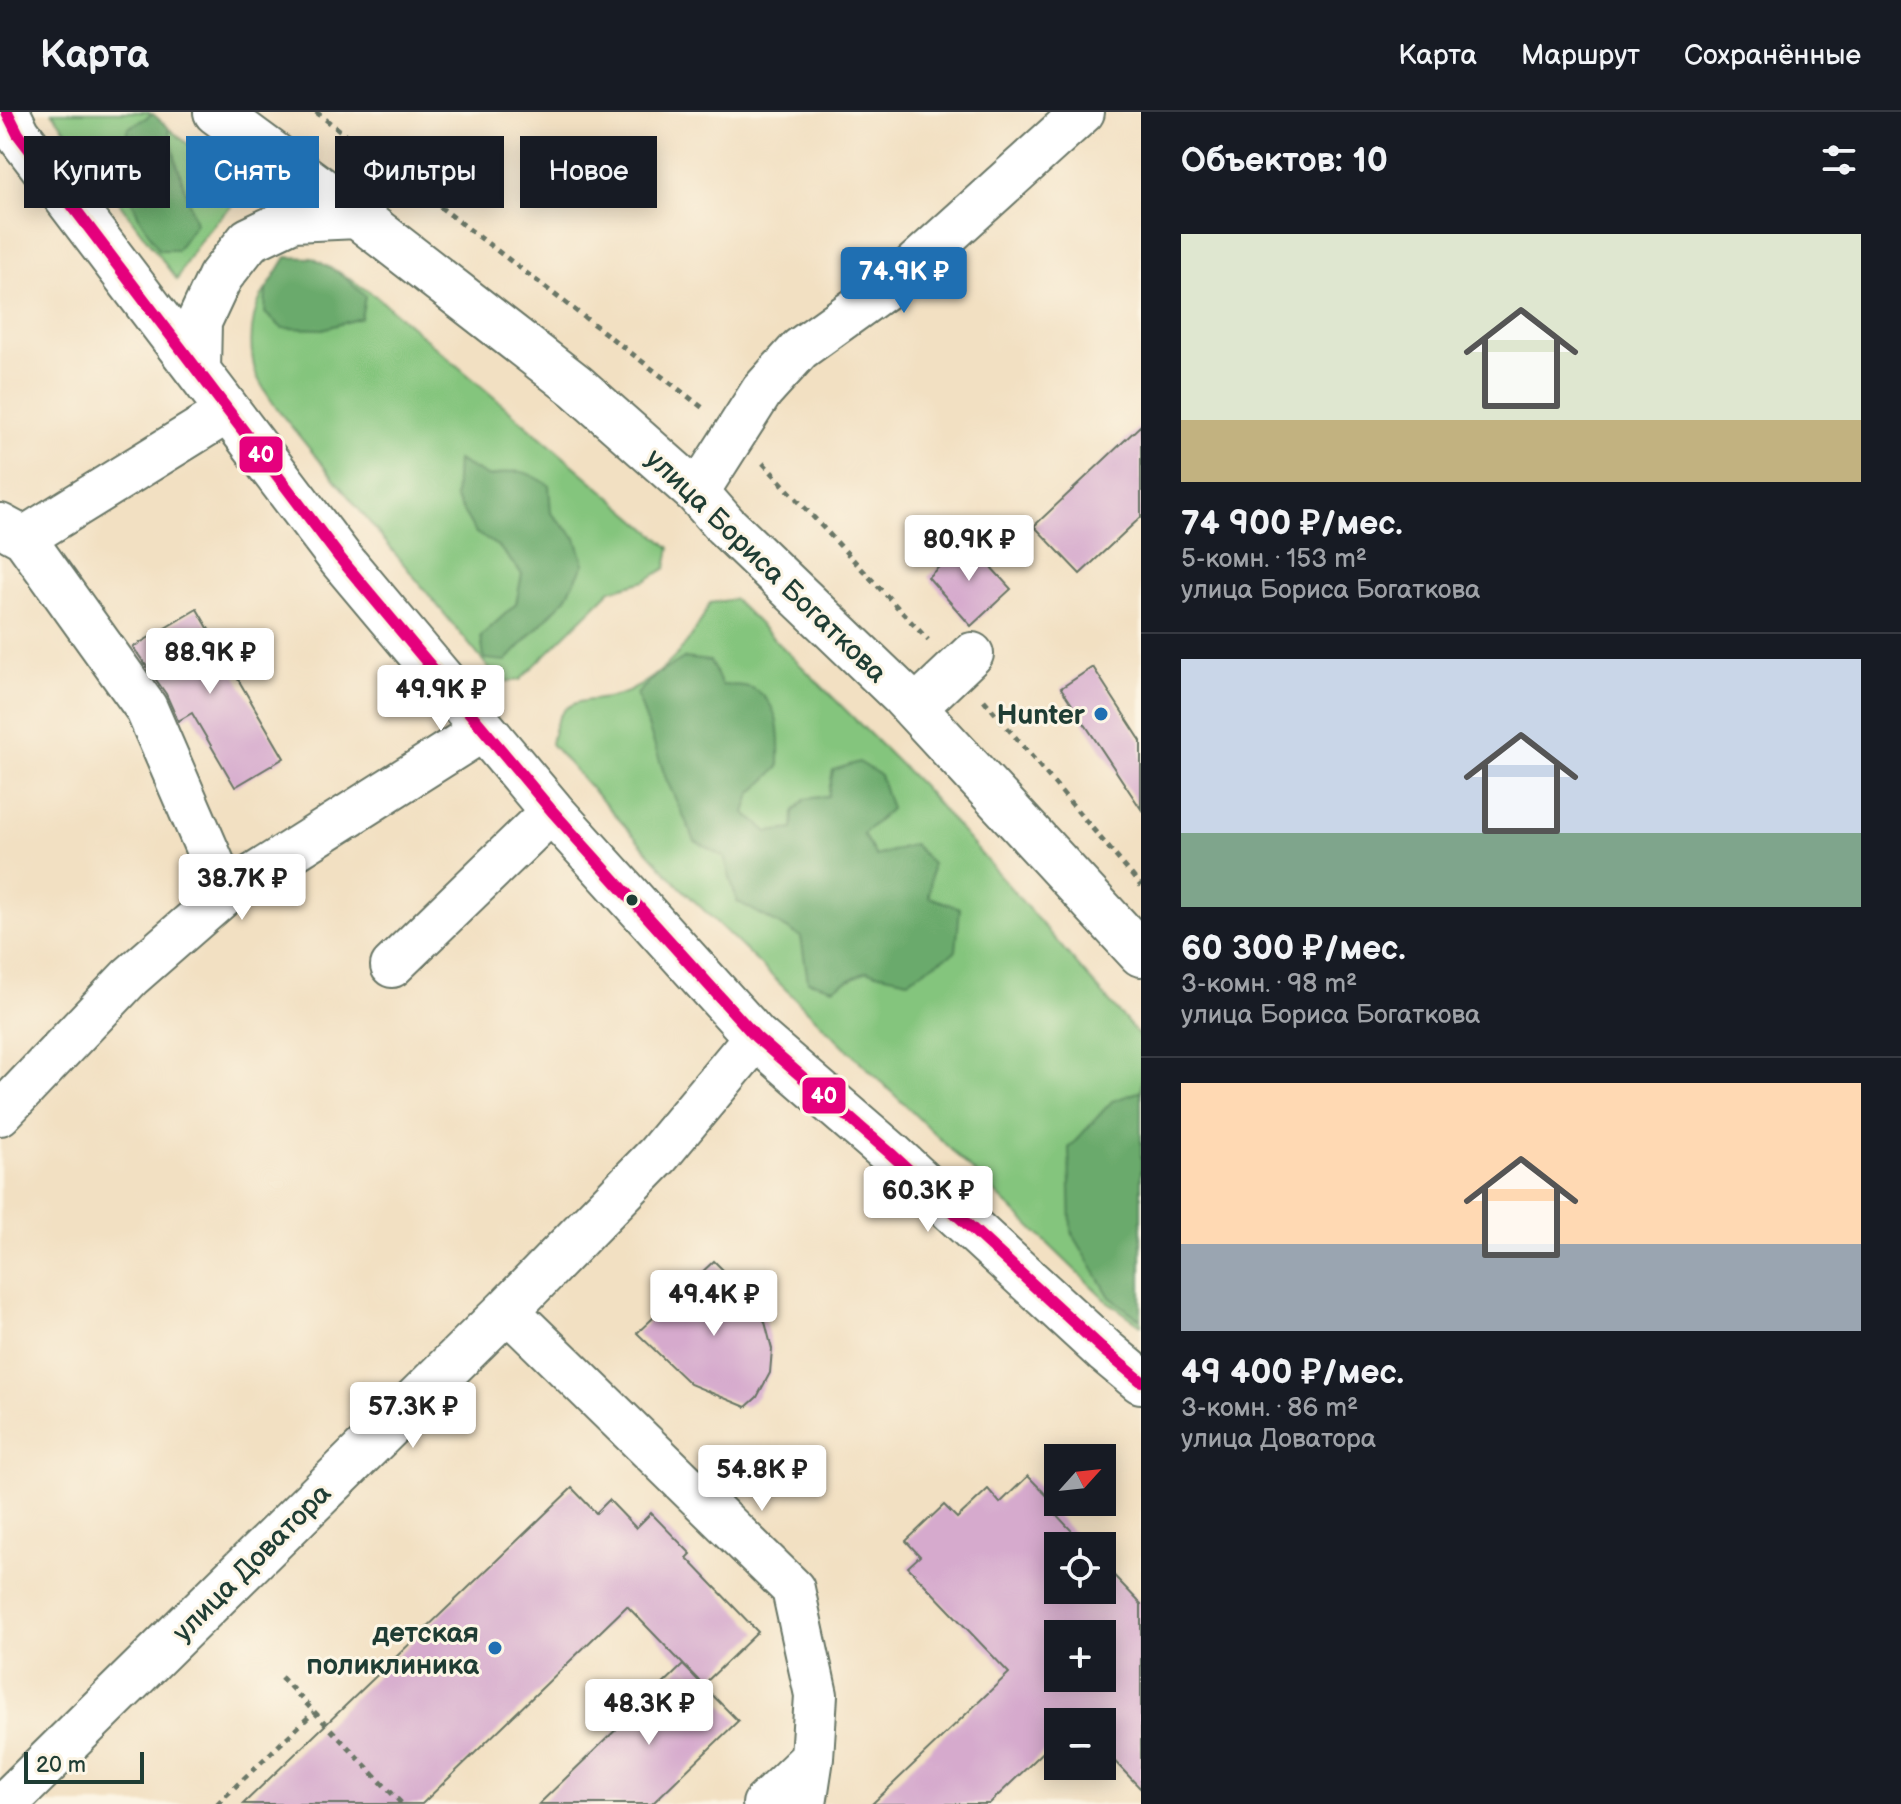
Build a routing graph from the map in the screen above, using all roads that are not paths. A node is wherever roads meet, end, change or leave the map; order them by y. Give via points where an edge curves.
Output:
1 (7, 112) edge
2 (216, 112) edge
3 (1083, 112) edge
4 (357, 216) junction
5 (198, 370) junction
6 (229, 411) junction
7 (697, 493) junction
8 (12, 531) edge
9 (972, 654) dead end
10 (914, 709) junction
11 (483, 730) junction
12 (552, 811) junction
13 (226, 893) junction
14 (1141, 954) edge
15 (392, 966) dead end
16 (756, 1037) junction
17 (0, 1114) edge
18 (507, 1310) junction
19 (1141, 1381) edge
20 (812, 1758) junction
21 (2, 1803) edge
22 (764, 1804) edge
23 (805, 1804) edge

1 - 5 main road via 18,134
2 - 4 main road, улица Бориса Богаткова
3 - 7 street via 903,275 800,349 762,391
4 - 5 main road via 293,219 249,240 220,277 199,322
4 - 7 main road, улица Бориса Богаткова via 576,386
5 - 6 main road
6 - 8 street
6 - 11 main road via 340,558
7 - 10 main road, улица Бориса Богаткова
8 - 13 street via 146,708
9 - 10 street
10 - 14 main road, улица Бориса Богаткова
11 - 12 main road
11 - 13 street
12 - 15 street
12 - 16 main road
13 - 17 street via 130,977
16 - 18 main road, улица Доватора via 658,1155
16 - 19 main road
18 - 20 street via 793,1589 816,1695
18 - 21 main road, улица Доватора
20 - 22 street
20 - 23 street

